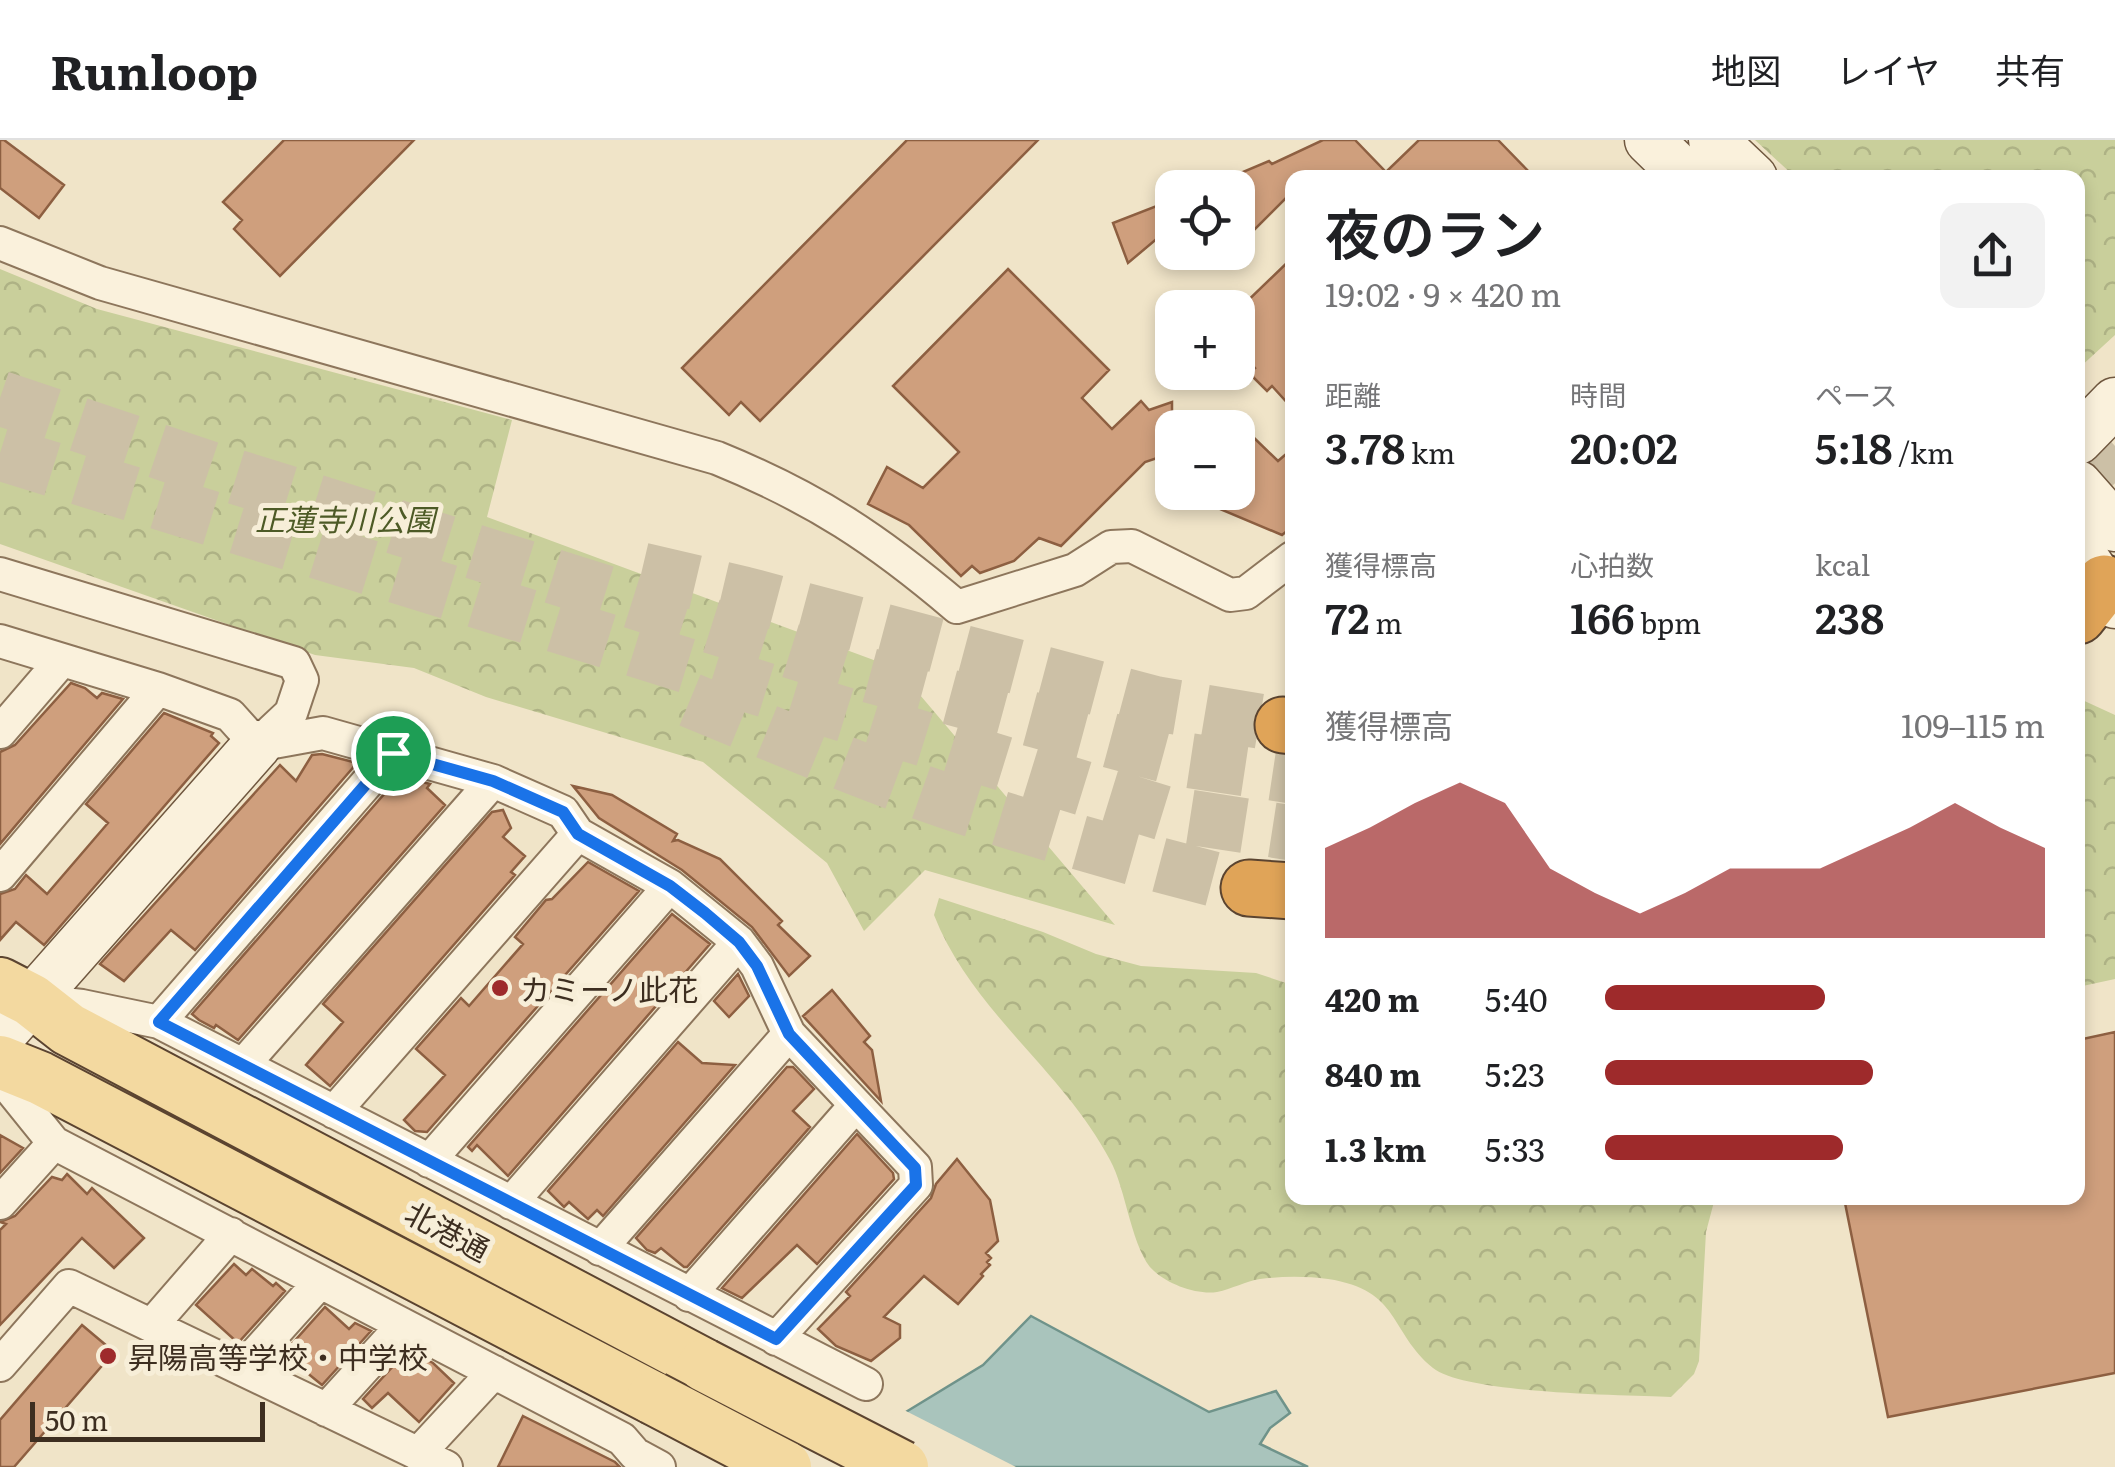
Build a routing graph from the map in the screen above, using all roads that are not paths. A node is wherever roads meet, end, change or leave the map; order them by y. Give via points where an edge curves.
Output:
1 (1649, 140) edge
2 (1696, 162) edge
3 (1724, 170) edge
4 (0, 243) edge
5 (2115, 402) edge
6 (2085, 433) edge
7 (2085, 492) edge
8 (2115, 528) edge
9 (1285, 563) edge
10 (0, 574) edge
11 (0, 641) edge
12 (62, 660) junction
13 (158, 689) junction
14 (0, 732) edge
15 (257, 745) junction
16 (393, 753) junction
17 (493, 781) junction
18 (578, 834) junction
19 (0, 875) edge
20 (670, 886) junction
21 (739, 942) junction
22 (10, 1007) edge
23 (159, 1022) junction
24 (789, 1034) junction
25 (0, 1062) edge
26 (243, 1065) junction
27 (0, 1076) edge
28 (855, 1106) junction
29 (334, 1112) junction
30 (54, 1143) junction
31 (429, 1161) junction
32 (0, 1203) edge
33 (512, 1203) junction
34 (230, 1234) junction
35 (600, 1249) junction
36 (320, 1282) junction
37 (689, 1295) junction
38 (152, 1325) junction
39 (402, 1325) junction
40 (776, 1339) junction
41 (0, 1365) edge
42 (242, 1369) junction
43 (494, 1372) junction
44 (326, 1410) junction
45 (432, 1460) edge
46 (659, 1467) edge
47 (730, 1467) edge
48 (785, 1467) edge
49 (902, 1467) edge

1 - 2 street
2 - 3 street
4 - 9 street via 100,284 717,458 808,498 898,557 957,607 1075,570 1111,548 1132,546 1230,595 1246,592
5 - 6 street
7 - 8 street
10 - 15 street via 294,663 302,680 295,704
11 - 12 street
12 - 13 street
12 - 14 street
13 - 15 street via 230,715
13 - 19 street
15 - 16 street via 323,733
15 - 22 street
16 - 17 street
16 - 23 street
17 - 18 street via 563,812
17 - 26 street
18 - 20 street
18 - 29 street
20 - 21 street
20 - 31 street
21 - 24 street
21 - 33 street
22 - 23 street via 82,1006
22 - 49 main road, 北港通, bridge via 68,1029
23 - 26 street
24 - 28 street
24 - 35 street
25 - 48 main road, 北港通, bridge
26 - 29 street
27 - 30 street
28 - 37 street
28 - 40 street via 915,1168 916,1185
29 - 31 street
30 - 32 street
30 - 34 street
31 - 33 street
33 - 35 street
34 - 36 street
34 - 38 street
35 - 37 street
36 - 39 street
36 - 42 street
37 - 40 street
38 - 41 street via 69,1286
38 - 42 street
39 - 43 street
39 - 44 street
40 - 47 street via 866,1384
42 - 44 street
43 - 45 street
43 - 46 street via 622,1439
44 - 45 street

